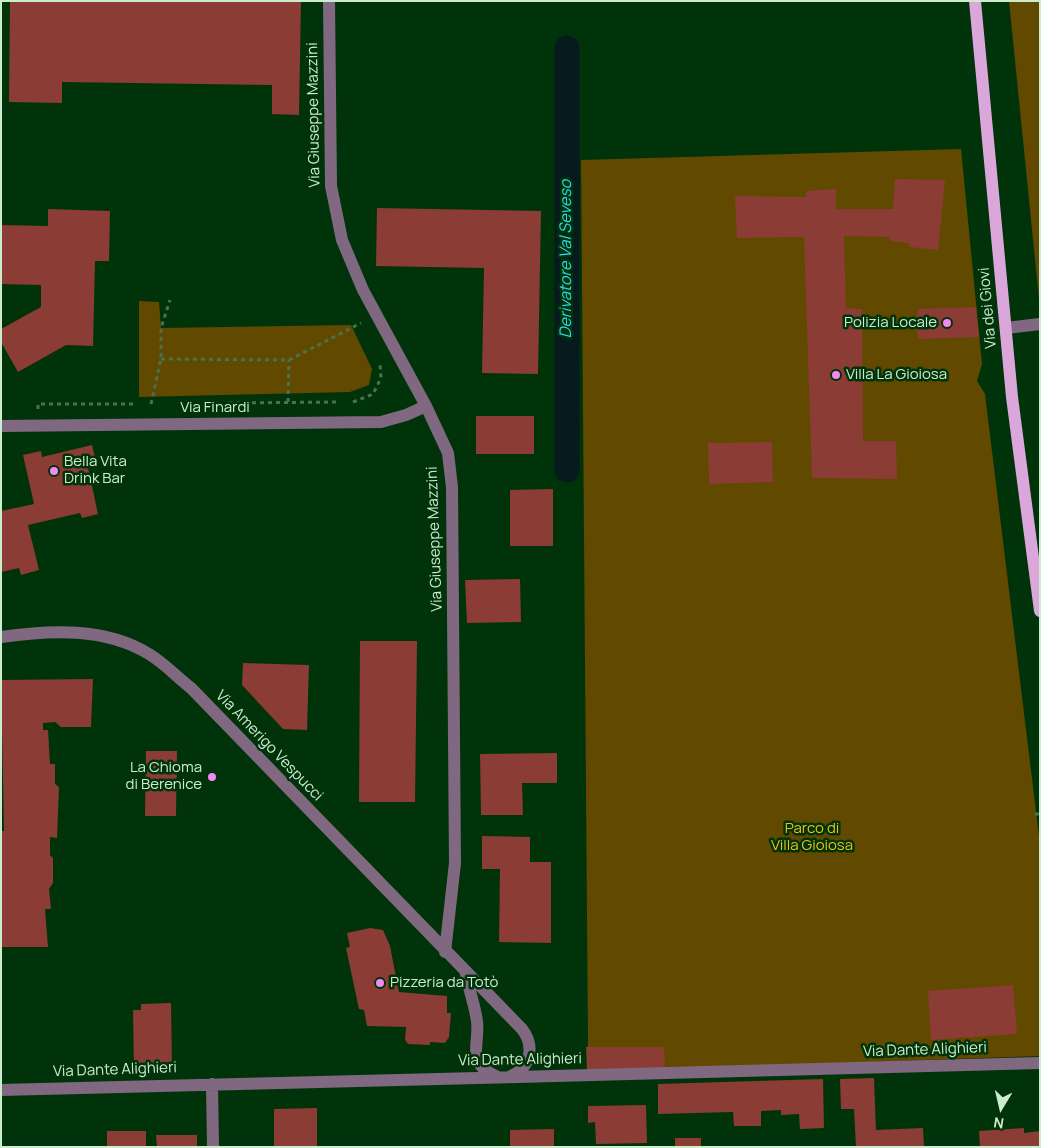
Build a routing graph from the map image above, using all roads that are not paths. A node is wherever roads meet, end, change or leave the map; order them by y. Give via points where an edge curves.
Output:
1 (329, 1) edge
2 (975, 1) edge
3 (1040, 324) edge
4 (1006, 328) junction
5 (426, 406) junction
6 (1, 426) edge
7 (1040, 611) edge
8 (2, 636) edge
9 (445, 952) junction
10 (466, 973) junction
11 (1040, 1063) edge
12 (496, 1076) junction
13 (511, 1076) junction
14 (212, 1084) junction
15 (1, 1090) edge
16 (213, 1147) edge

1 - 5 street, Via Giuseppe Mazzini via 331,186 342,240 363,290
2 - 4 main road, Via dei Giovi
3 - 4 street
4 - 7 main road, Via dei Giovi
5 - 6 street, Via Finardi via 406,416 381,422
5 - 9 street, Via Giuseppe Mazzini via 448,453 452,487 456,864
8 - 9 street, Via Amerigo Vespucci via 96,634 114,638 150,654 191,688
9 - 10 street, Via Amerigo Vespucci
10 - 12 street via 477,1022 476,1056 483,1069
10 - 13 street, Via Amerigo Vespucci via 527,1036 530,1053 527,1062
11 - 13 street, Via Dante Alighieri via 664,1075
12 - 13 street, Via Dante Alighieri
12 - 14 street, Via Dante Alighieri
14 - 15 street, Via Dante Alighieri
14 - 16 street

